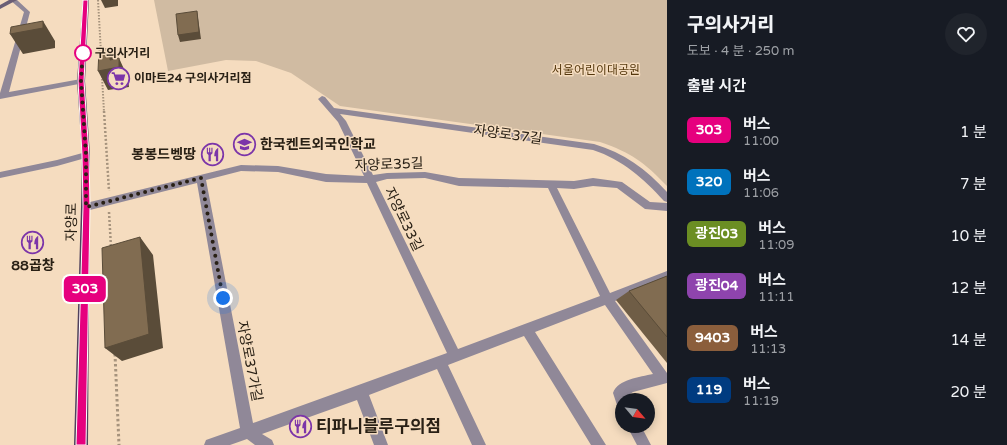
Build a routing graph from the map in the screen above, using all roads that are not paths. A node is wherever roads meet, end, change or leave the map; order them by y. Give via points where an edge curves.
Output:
1 (14, 0) edge
2 (86, 0) edge
3 (0, 6) edge
4 (81, 81) junction
5 (2, 96) edge
6 (322, 99) dead end
7 (332, 110) junction
8 (86, 155) junction
9 (0, 175) edge
10 (201, 178) junction
11 (370, 180) junction
12 (551, 184) junction
13 (667, 198) edge
14 (667, 206) edge
15 (86, 207) junction
16 (667, 276) edge
17 (607, 299) junction
18 (526, 329) junction
19 (455, 357) junction
20 (440, 362) junction
21 (361, 392) junction
22 (619, 393) edge
23 (248, 432) junction
24 (638, 433) edge
25 (81, 445) edge
26 (211, 445) edge
27 (267, 445) edge
28 (381, 445) edge
29 (479, 445) edge
30 (599, 445) edge
31 (644, 445) edge

1 - 3 main road
1 - 5 street via 27,12
2 - 4 main road, 자양로
4 - 5 street
4 - 8 main road, 자양로
6 - 7 street, 자양로33길
7 - 11 street, 자양로33길 via 342,121
7 - 13 street, 자양로37길 via 594,147 633,164
8 - 9 street
8 - 15 main road, 자양로
10 - 11 street, 자양로35길 via 241,168 278,169 326,178
10 - 15 street, 자양로35길
10 - 23 street, 자양로37가길
11 - 12 street, 자양로35길 via 387,176 425,175 460,182
11 - 19 street, 자양로33길
12 - 14 street, 자양로35길 via 574,185 592,182 619,185 648,206
12 - 17 street
15 - 25 main road, 자양로
16 - 17 street
17 - 18 street
17 - 22 street via 663,378 630,386
18 - 19 street
18 - 30 street
19 - 20 street
20 - 21 street
20 - 29 street
21 - 23 street
21 - 28 street
23 - 26 street
23 - 27 street
24 - 31 street

